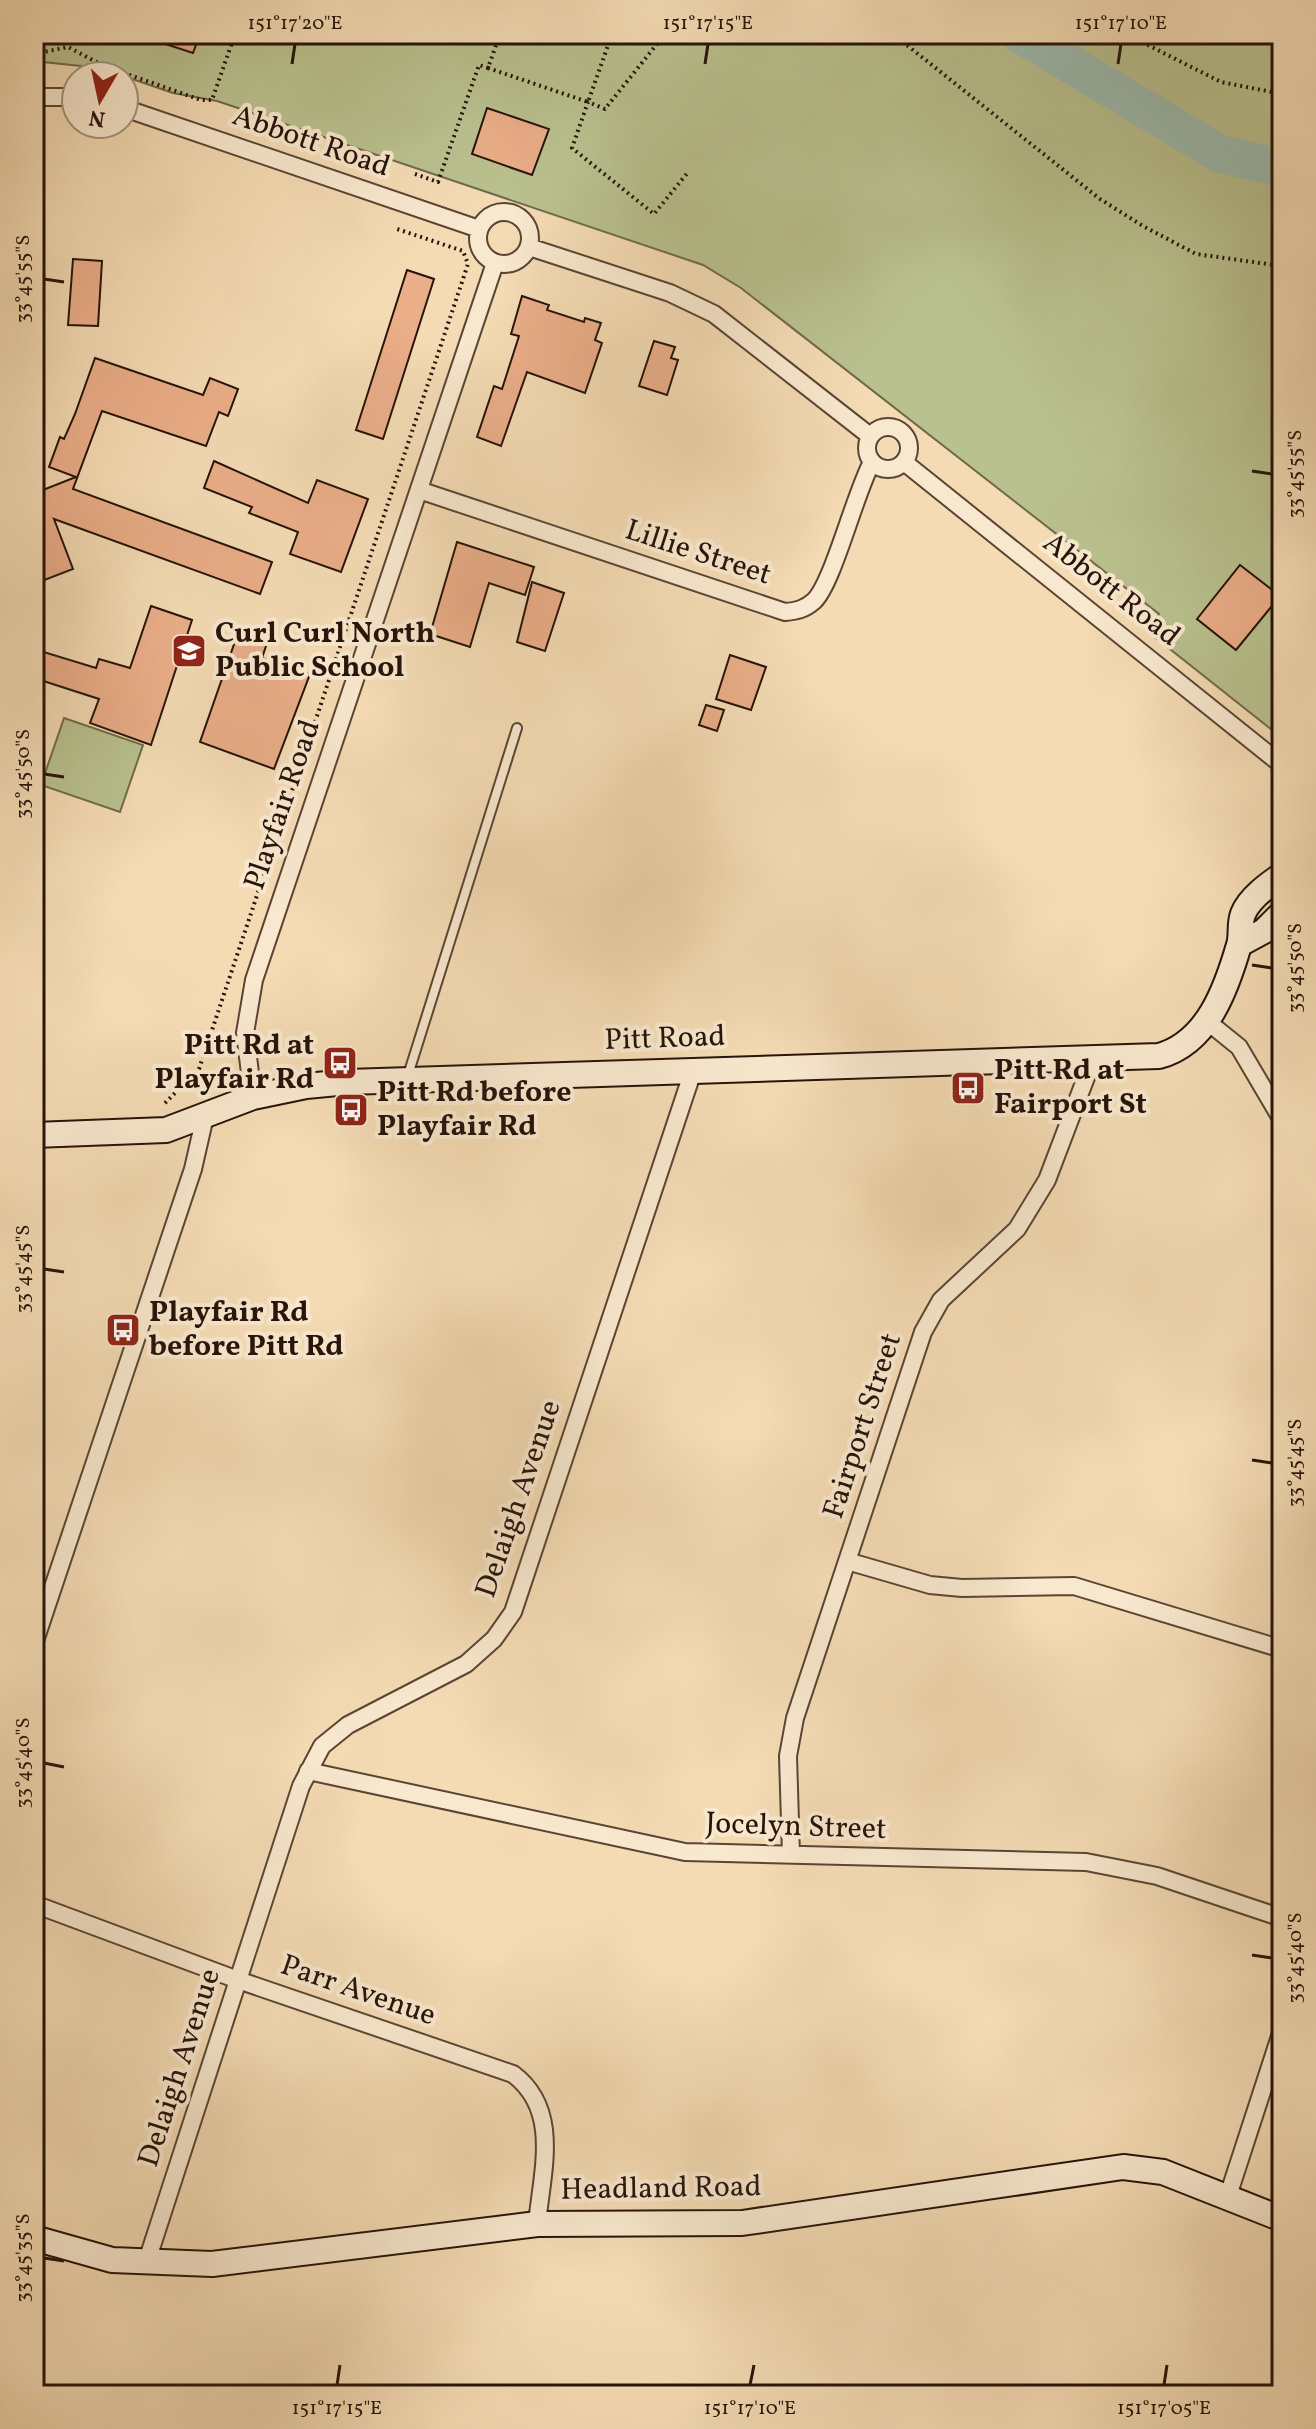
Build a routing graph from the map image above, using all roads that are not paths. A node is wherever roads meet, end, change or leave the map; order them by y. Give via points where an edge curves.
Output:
1 (34, 97) edge
2 (60, 97) edge
3 (140, 113) edge
4 (479, 229) junction
5 (529, 247) junction
6 (495, 263) junction
7 (870, 436) junction
8 (872, 462) junction
9 (904, 462) junction
10 (419, 490) junction
11 (517, 728) dead end
12 (1282, 765) edge
13 (1282, 875) edge
14 (1282, 913) edge
15 (1240, 944) junction
16 (1208, 1022) junction
17 (1093, 1059) junction
18 (693, 1071) junction
19 (407, 1080) junction
20 (253, 1097) junction
21 (206, 1112) junction
22 (1282, 1120) edge
23 (34, 1135) edge
24 (847, 1561) junction
25 (34, 1644) edge
26 (1282, 1649) edge
27 (308, 1771) junction
28 (791, 1854) junction
29 (34, 1904) edge
30 (1282, 1918) edge
31 (238, 1980) junction
32 (1282, 2030) edge
33 (1228, 2196) junction
34 (1282, 2219) edge
35 (537, 2224) junction
36 (34, 2238) edge
37 (146, 2264) junction

1 - 2 street
3 - 4 street, Abbott Road
4 - 5 street via 496,213 513,213 530,231
4 - 6 street via 482,253
5 - 6 street via 519,260
5 - 7 street via 670,293 714,314
6 - 10 street, Playfair Road
7 - 8 street
7 - 9 street via 888,426 901,431 909,449
8 - 9 street via 891,469
8 - 10 street, Lillie Street via 825,585 800,611 785,612
9 - 12 street, Abbott Road
10 - 20 street, Playfair Road via 254,980 245,1050
11 - 19 lane
13 - 15 main road, Pitt Road via 1243,914
14 - 15 main road
15 - 16 main road, Pitt Road
16 - 17 main road, Pitt Road via 1174,1052
16 - 22 street via 1239,1047
17 - 18 main road, Pitt Road
17 - 24 street, Fairport Street via 1047,1180 1017,1229 941,1300 923,1332
18 - 19 main road, Pitt Road
18 - 27 street, Delaigh Avenue via 513,1612 494,1639 466,1664 348,1725 322,1746
19 - 20 main road, Pitt Road via 306,1086
20 - 21 main road, Pitt Road
21 - 23 main road, Pitt Road via 166,1130
21 - 25 street via 193,1169
24 - 26 street via 930,1585 1074,1586
24 - 28 street, Fairport Street via 795,1718 788,1756
27 - 28 street, Jocelyn Street via 685,1852
27 - 31 street, Delaigh Avenue
28 - 30 street, Jocelyn Street via 1086,1862 1157,1876
29 - 31 street, Parr Avenue
31 - 35 street, Parr Avenue via 496,2067 527,2084 537,2097 544,2130
31 - 37 street, Delaigh Avenue
32 - 33 street
33 - 34 main road, Headland Road
33 - 35 main road, Headland Road via 1163,2172 1123,2167 742,2223
35 - 37 main road, Headland Road via 212,2264
36 - 37 main road, Headland Road

